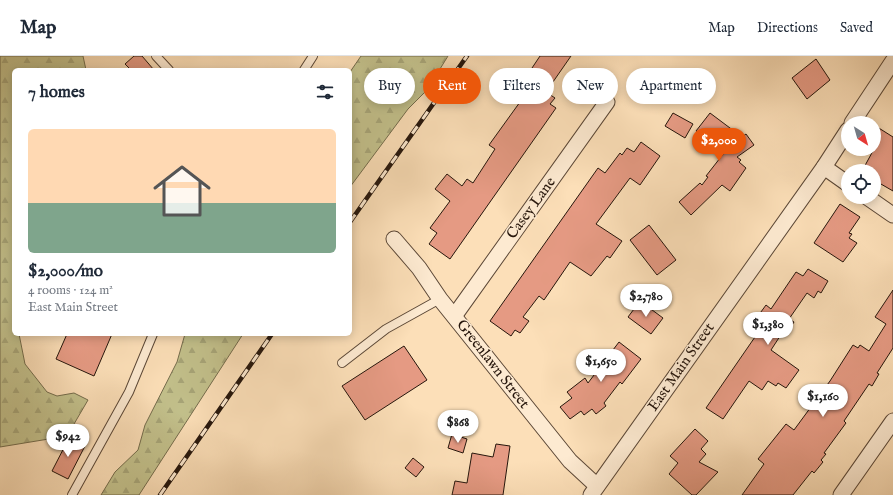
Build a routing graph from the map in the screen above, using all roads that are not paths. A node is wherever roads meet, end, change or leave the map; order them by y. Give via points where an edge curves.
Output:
1 (156, 56) edge
2 (313, 56) edge
3 (893, 61) edge
4 (167, 68) edge
5 (305, 68) edge
6 (606, 104) edge
7 (857, 116) edge
8 (841, 141) edge
9 (824, 167) junction
10 (841, 179) edge
11 (877, 204) edge
12 (893, 215) edge
13 (394, 239) dead end
14 (440, 299) junction
15 (454, 315) junction
16 (152, 336) edge
17 (342, 363) dead end
18 (893, 421) edge
19 (594, 491) edge
20 (72, 495) edge
21 (842, 495) edge

1 - 4 lane
2 - 5 lane
3 - 7 street
6 - 15 street, Casey Lane
8 - 9 street, East Main Street
9 - 10 street
9 - 19 street, East Main Street
11 - 12 street
13 - 14 street, Greenlawn Street via 419,268
14 - 15 street, Greenlawn Street
14 - 17 lane via 386,329
15 - 19 street, Greenlawn Street
16 - 20 lane via 129,392
18 - 21 street

